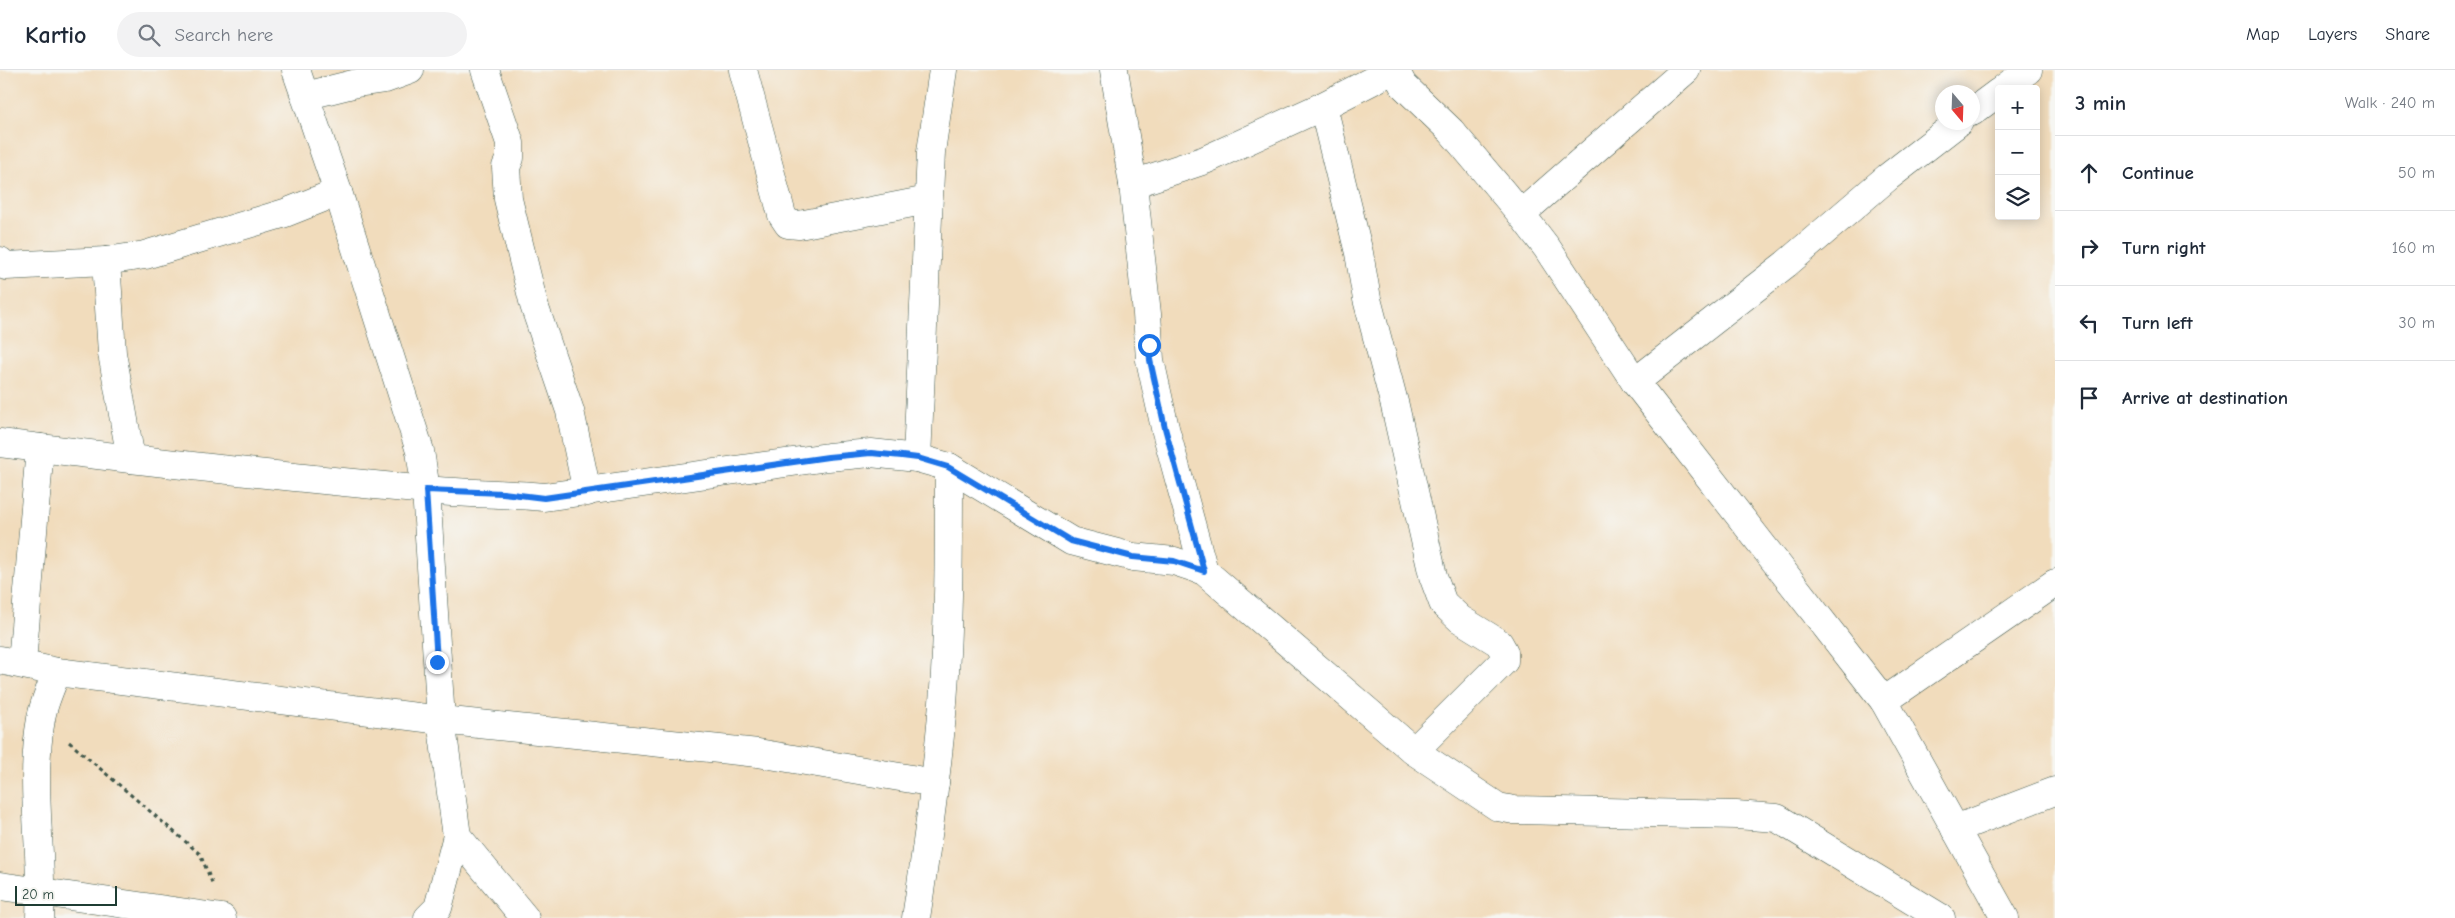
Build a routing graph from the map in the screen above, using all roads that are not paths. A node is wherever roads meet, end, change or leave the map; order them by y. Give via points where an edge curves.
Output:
1 (296, 70) edge
2 (410, 70) edge
3 (485, 70) edge
4 (743, 70) edge
5 (943, 70) edge
6 (1114, 70) edge
7 (1394, 70) edge
8 (1686, 70) edge
9 (2028, 70) edge
10 (2008, 85) edge
11 (1995, 95) edge
12 (305, 96) junction
13 (1323, 106) junction
14 (1980, 106) edge
15 (1949, 130) edge
16 (1133, 184) junction
17 (338, 192) junction
18 (928, 200) junction
19 (1522, 214) junction
20 (0, 261) edge
21 (106, 261) junction
22 (1635, 382) junction
23 (0, 443) edge
24 (40, 448) junction
25 (918, 458) junction
26 (130, 459) junction
27 (948, 467) junction
28 (426, 490) junction
29 (587, 492) junction
30 (1204, 571) junction
31 (2055, 582) edge
32 (11, 662) edge
33 (57, 672) junction
34 (1884, 701) junction
35 (441, 720) junction
36 (1414, 751) junction
37 (935, 782) junction
38 (2055, 791) edge
39 (1955, 829) junction
40 (457, 836) junction
41 (0, 886) edge
42 (41, 891) junction
43 (40, 918) edge
44 (222, 918) edge
45 (428, 918) edge
46 (525, 918) edge
47 (916, 918) edge
48 (1941, 918) edge
49 (2004, 918) edge

1 - 12 street
2 - 12 street
3 - 29 street via 510,143 506,167 508,198 534,305 570,411
4 - 18 street via 782,215 788,224 798,225
5 - 18 street via 931,152
6 - 16 street
7 - 13 street
7 - 19 street via 1403,85 1451,131
8 - 19 street
9 - 10 street
11 - 14 street
12 - 17 street
13 - 16 street via 1205,160
13 - 36 street via 1433,576 1442,603 1460,619 1499,643 1504,652 1504,660
15 - 22 street via 1786,264
16 - 30 street via 1150,360
17 - 21 street via 285,213 145,255
17 - 28 street via 420,451
18 - 25 street
19 - 22 street
20 - 21 street via 6,266
21 - 26 street via 112,352
22 - 34 street
23 - 24 street
24 - 26 street
24 - 32 street
25 - 27 street
25 - 29 street via 871,453 828,457
26 - 28 street
27 - 30 street via 1071,541 1133,557 1174,561
27 - 37 street via 949,587
28 - 29 street via 544,498
28 - 35 street
30 - 36 street
31 - 34 street
32 - 33 street
33 - 35 street
33 - 42 street via 41,718 37,764
34 - 39 street
35 - 37 street via 758,753
35 - 40 street
36 - 48 street via 1505,809 1777,818
37 - 47 street
38 - 39 street
39 - 49 street
40 - 45 street via 438,908
40 - 46 street
41 - 42 street
42 - 43 street
42 - 44 street

